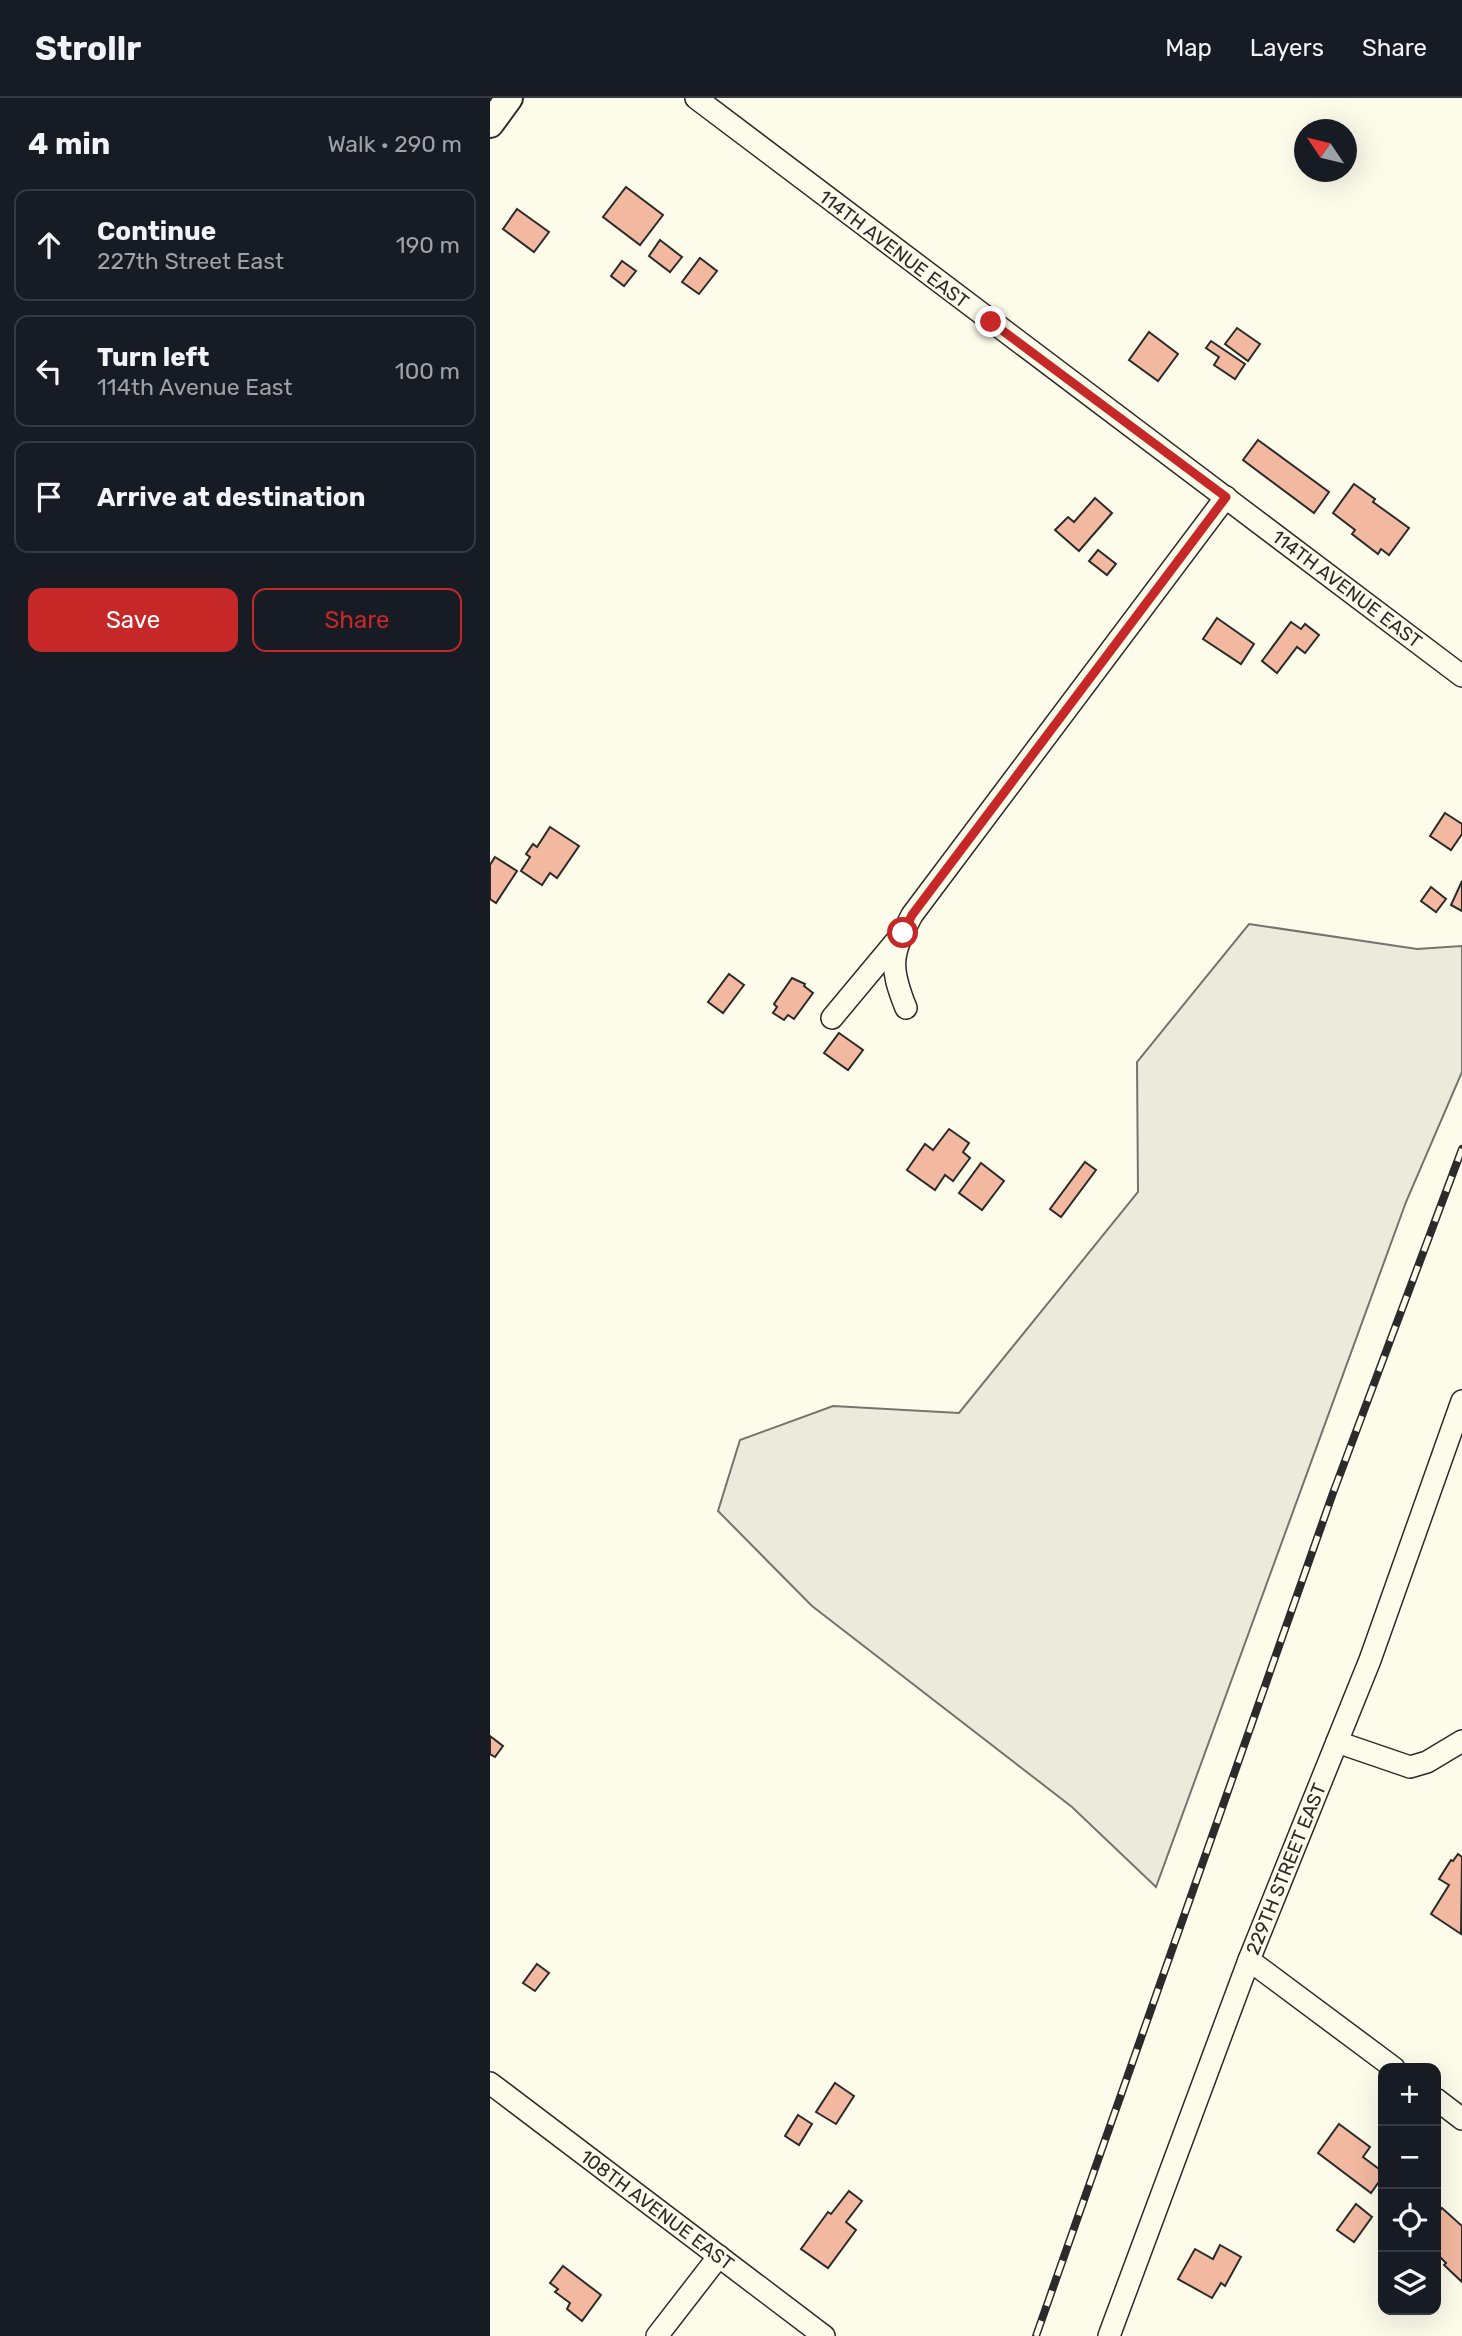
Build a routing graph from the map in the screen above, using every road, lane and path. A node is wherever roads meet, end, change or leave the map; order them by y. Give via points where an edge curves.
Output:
1 (509, 98) edge
2 (696, 98) edge
3 (490, 124) edge
4 (1226, 497) junction
5 (1462, 676) edge
6 (903, 933) junction
7 (906, 1008) dead end
8 (832, 1018) dead end
9 (1462, 1401) edge
10 (1462, 1741) edge
11 (1337, 1742) junction
12 (1249, 1960) junction
13 (1387, 2063) edge
14 (490, 2083) edge
15 (1441, 2103) edge
16 (1462, 2119) edge
17 (719, 2256) junction
18 (657, 2336) edge
19 (824, 2336) edge
20 (1109, 2336) edge

1 - 3 main road
2 - 4 street, 114TH AVENUE EAST
4 - 5 street, 114TH AVENUE EAST
4 - 6 street via 920,904
6 - 7 street via 894,953 894,969
6 - 8 street
9 - 11 street, 229TH STREET EAST
10 - 11 street via 1410,1767
11 - 12 street, 229TH STREET EAST
12 - 13 street
12 - 20 street, 229TH STREET EAST
14 - 17 street, 108TH AVENUE EAST
15 - 16 street
17 - 18 street
17 - 19 street, 108TH AVENUE EAST

